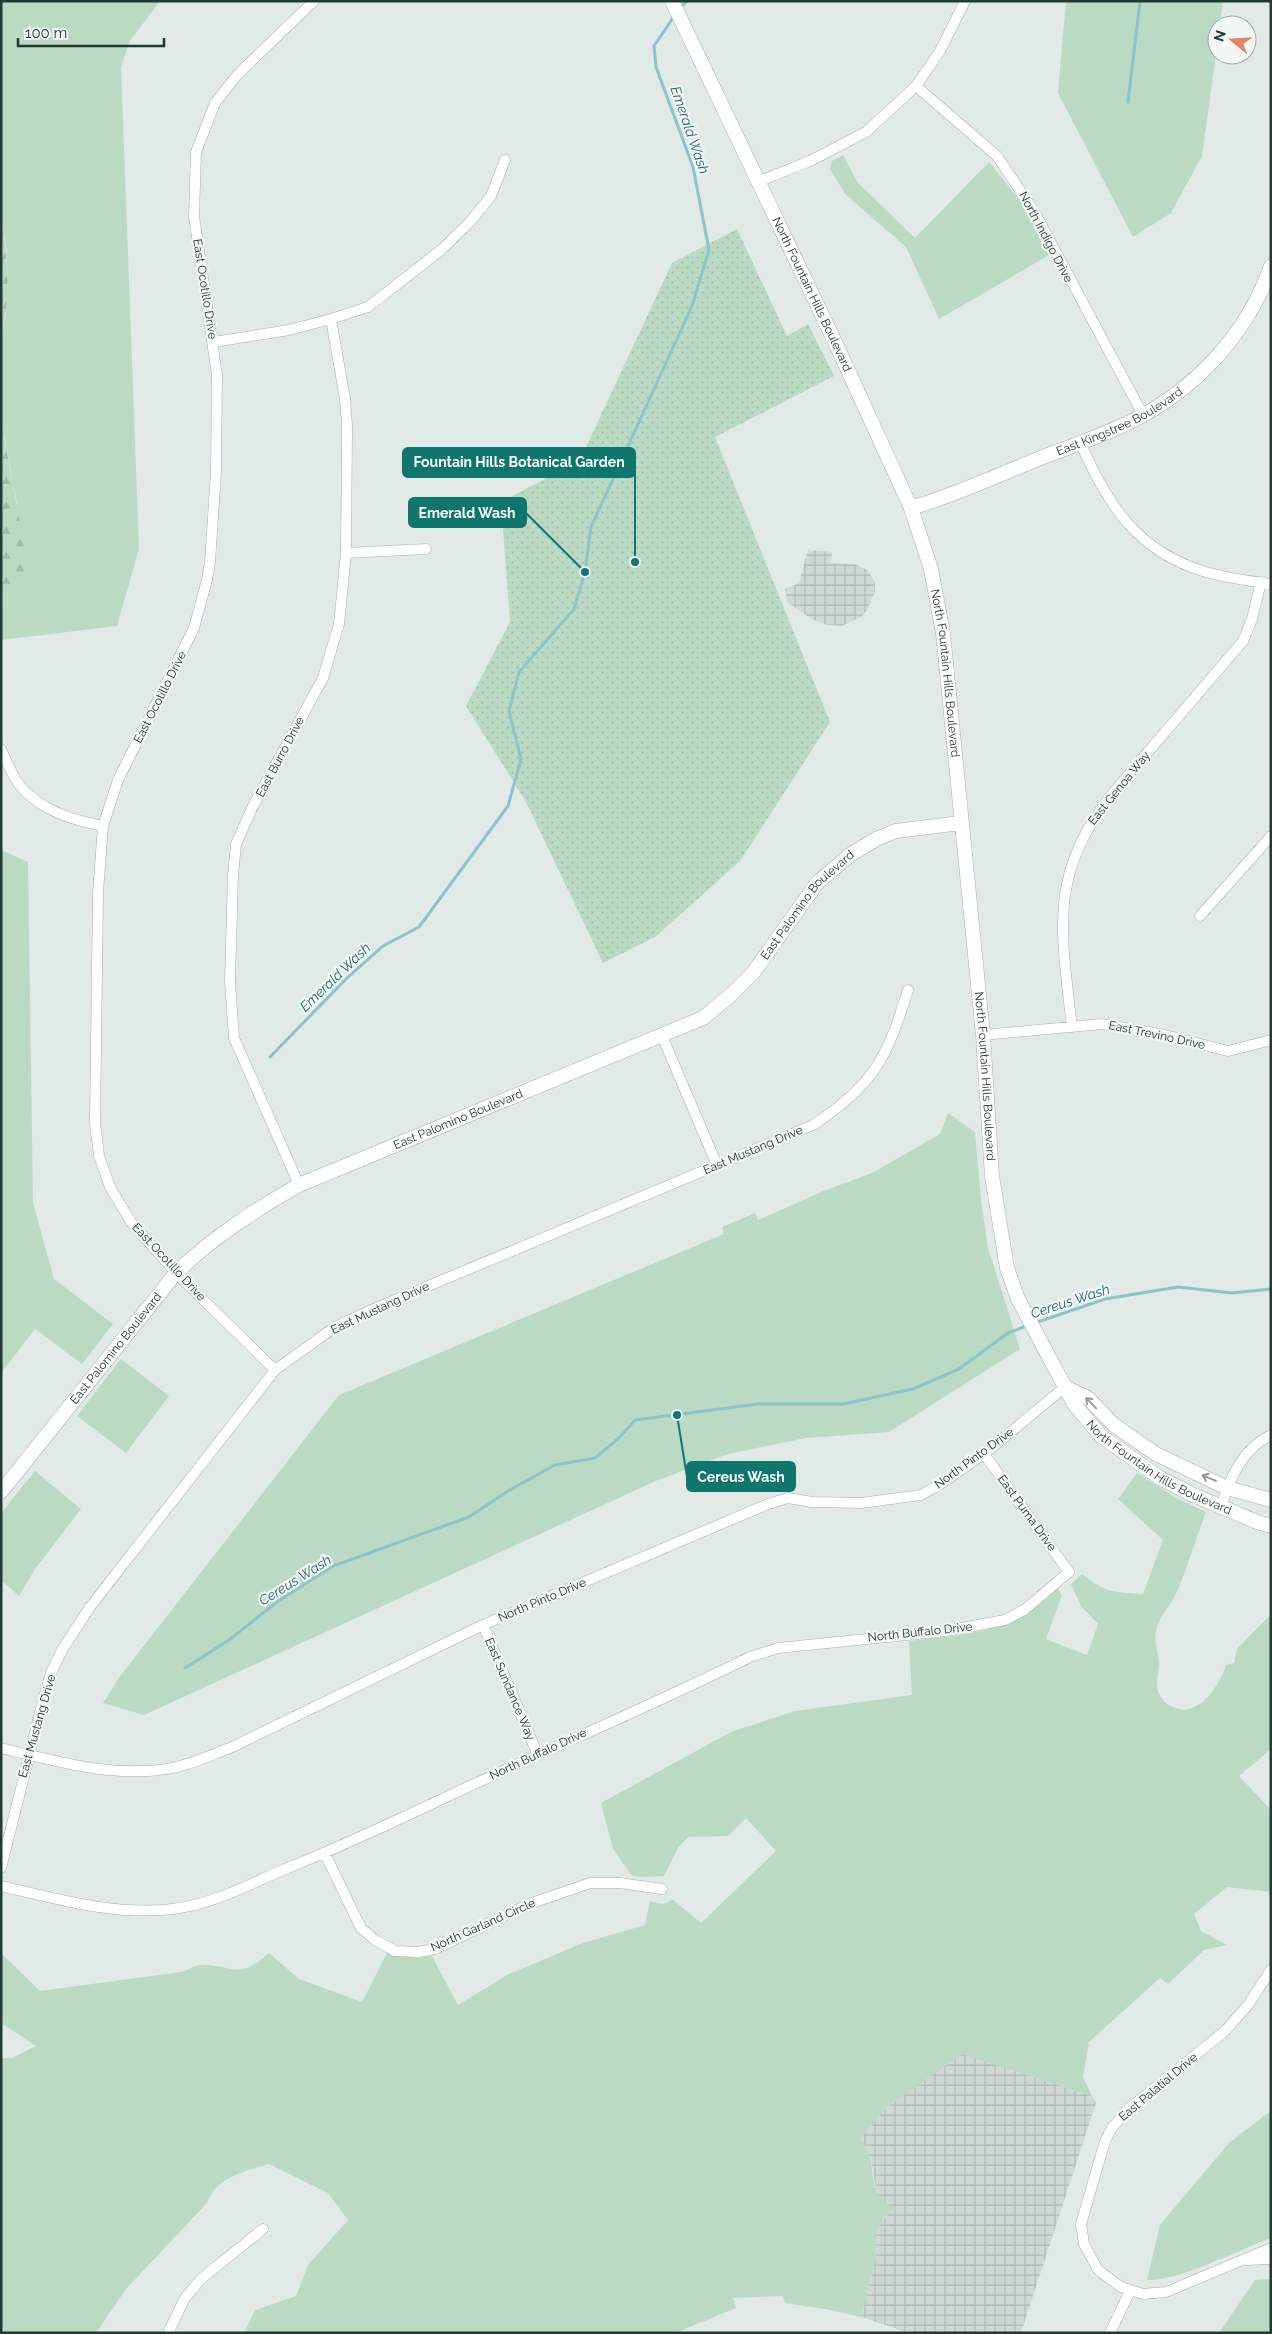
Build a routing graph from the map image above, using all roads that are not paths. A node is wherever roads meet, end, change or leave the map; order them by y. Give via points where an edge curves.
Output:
1 (314, 1) edge
2 (672, 1) edge
3 (965, 1) edge
4 (916, 86) junction
5 (504, 160) dead end
6 (757, 182) junction
7 (1271, 266) edge
8 (331, 319) junction
9 (214, 342) junction
10 (1143, 416) junction
11 (1080, 442) junction
12 (911, 508) junction
13 (426, 549) dead end
14 (346, 553) junction
15 (1266, 583) edge
16 (1, 749) edge
17 (961, 823) junction
18 (103, 826) junction
19 (1271, 836) edge
20 (1200, 916) dead end
21 (908, 990) dead end
22 (1072, 1026) junction
23 (983, 1035) junction
24 (662, 1036) junction
25 (1271, 1040) edge
26 (717, 1165) junction
27 (299, 1185) junction
28 (176, 1273) junction
29 (275, 1370) junction
30 (1065, 1387) junction
31 (1271, 1435) edge
32 (984, 1454) junction
33 (1227, 1488) junction
34 (1, 1492) edge
35 (1271, 1500) edge
36 (1221, 1507) junction
37 (1271, 1526) edge
38 (1069, 1572) joint
39 (483, 1625) junction
40 (1, 1748) edge
41 (537, 1753) junction
42 (28, 1754) junction
43 (325, 1854) junction
44 (1, 1868) edge
45 (1, 1886) edge
46 (662, 1889) dead end
47 (1271, 1970) edge
48 (263, 2229) dead end
49 (1271, 2248) edge
50 (1271, 2259) edge
51 (1245, 2260) junction
52 (1130, 2291) junction
53 (168, 2333) edge
54 (1110, 2333) edge

1 - 9 street, East Ocotillo Drive via 238,74 215,103 196,152 194,216
2 - 6 main road, North Fountain Hills Boulevard
3 - 4 street via 940,51
4 - 6 street via 866,132 810,161
4 - 10 street, North Indigo Drive via 997,156 1015,180
5 - 8 street via 491,196 441,250 368,306
6 - 12 main road, North Fountain Hills Boulevard
7 - 10 main road, East Kingstree Boulevard via 1254,305 1222,351 1171,398
8 - 9 street via 289,330
8 - 14 street, East Burro Drive via 347,426
9 - 18 street, East Ocotillo Drive via 216,472 205,589 194,628 118,780
10 - 11 main road, East Kingstree Boulevard
11 - 12 main road, East Kingstree Boulevard
11 - 15 street via 1107,498 1147,542 1170,557 1206,572
12 - 17 main road, North Fountain Hills Boulevard via 937,594
13 - 14 street
14 - 27 street, East Burro Drive via 339,624 323,678 236,844 233,875 230,982 234,1038
15 - 22 street, East Genoa Way via 1243,641 1098,812 1078,846 1066,882 1063,911
16 - 18 street via 21,787 34,798 61,816
17 - 23 main road, North Fountain Hills Boulevard
17 - 24 main road, East Palomino Boulevard via 896,831 850,855 817,883 753,973 732,994 703,1018
18 - 28 street, East Ocotillo Drive via 97,952 95,1123 99,1156 110,1187 131,1222
19 - 20 street
21 - 26 street, East Mustang Drive via 887,1050 856,1093 813,1125
22 - 23 street, East Trevino Drive
22 - 25 street, East Trevino Drive via 1102,1024 1228,1051
23 - 30 main road, North Fountain Hills Boulevard via 992,1176 1007,1268 1018,1299
24 - 26 street
24 - 27 main road, East Palomino Boulevard
26 - 29 street, East Mustang Drive via 371,1310 335,1327
27 - 28 main road, East Palomino Boulevard via 245,1217 195,1254
28 - 29 street, East Ocotillo Drive
28 - 34 main road, East Palomino Boulevard
29 - 42 street, East Mustang Drive via 74,1629 51,1673
30 - 32 street, North Pinto Drive
33 -> 30 main road, North Fountain Hills Boulevard via 1156,1454 1114,1425 1088,1398
30 - 36 main road, North Fountain Hills Boulevard via 1074,1404 1101,1436 1160,1478
31 - 33 street via 1257,1441 1242,1457
32 - 38 street, East Puma Drive
32 - 39 street, North Pinto Drive via 920,1495 862,1504 788,1498 768,1504
33 - 35 main road, North Fountain Hills Boulevard
33 - 36 street
36 - 37 main road, North Fountain Hills Boulevard
38 - 41 street, North Buffalo Drive via 1024,1610 1005,1620 946,1631 778,1648 750,1657
39 - 41 street, East Sundance Way
39 - 42 street, North Pinto Drive via 230,1748 172,1768 123,1770 84,1767
40 - 42 street, North Pinto Drive
41 - 43 street, North Buffalo Drive
42 - 44 street, East Mustang Drive
43 - 45 street, North Buffalo Drive via 224,1897 154,1911 94,1907
43 - 46 street, North Garland Circle via 361,1928 395,1951 435,1949 529,1904 590,1883
47 - 52 street, East Palatial Drive via 1248,2005 1225,2031 1126,2111 1105,2141 1082,2217 1081,2232 1098,2270 1113,2283
48 - 53 street via 201,2279 185,2298
49 - 51 street, East Palatial Drive
50 - 51 street, East Palatial Drive
51 - 52 street, East Palatial Drive via 1166,2292 1150,2295
52 - 54 street

